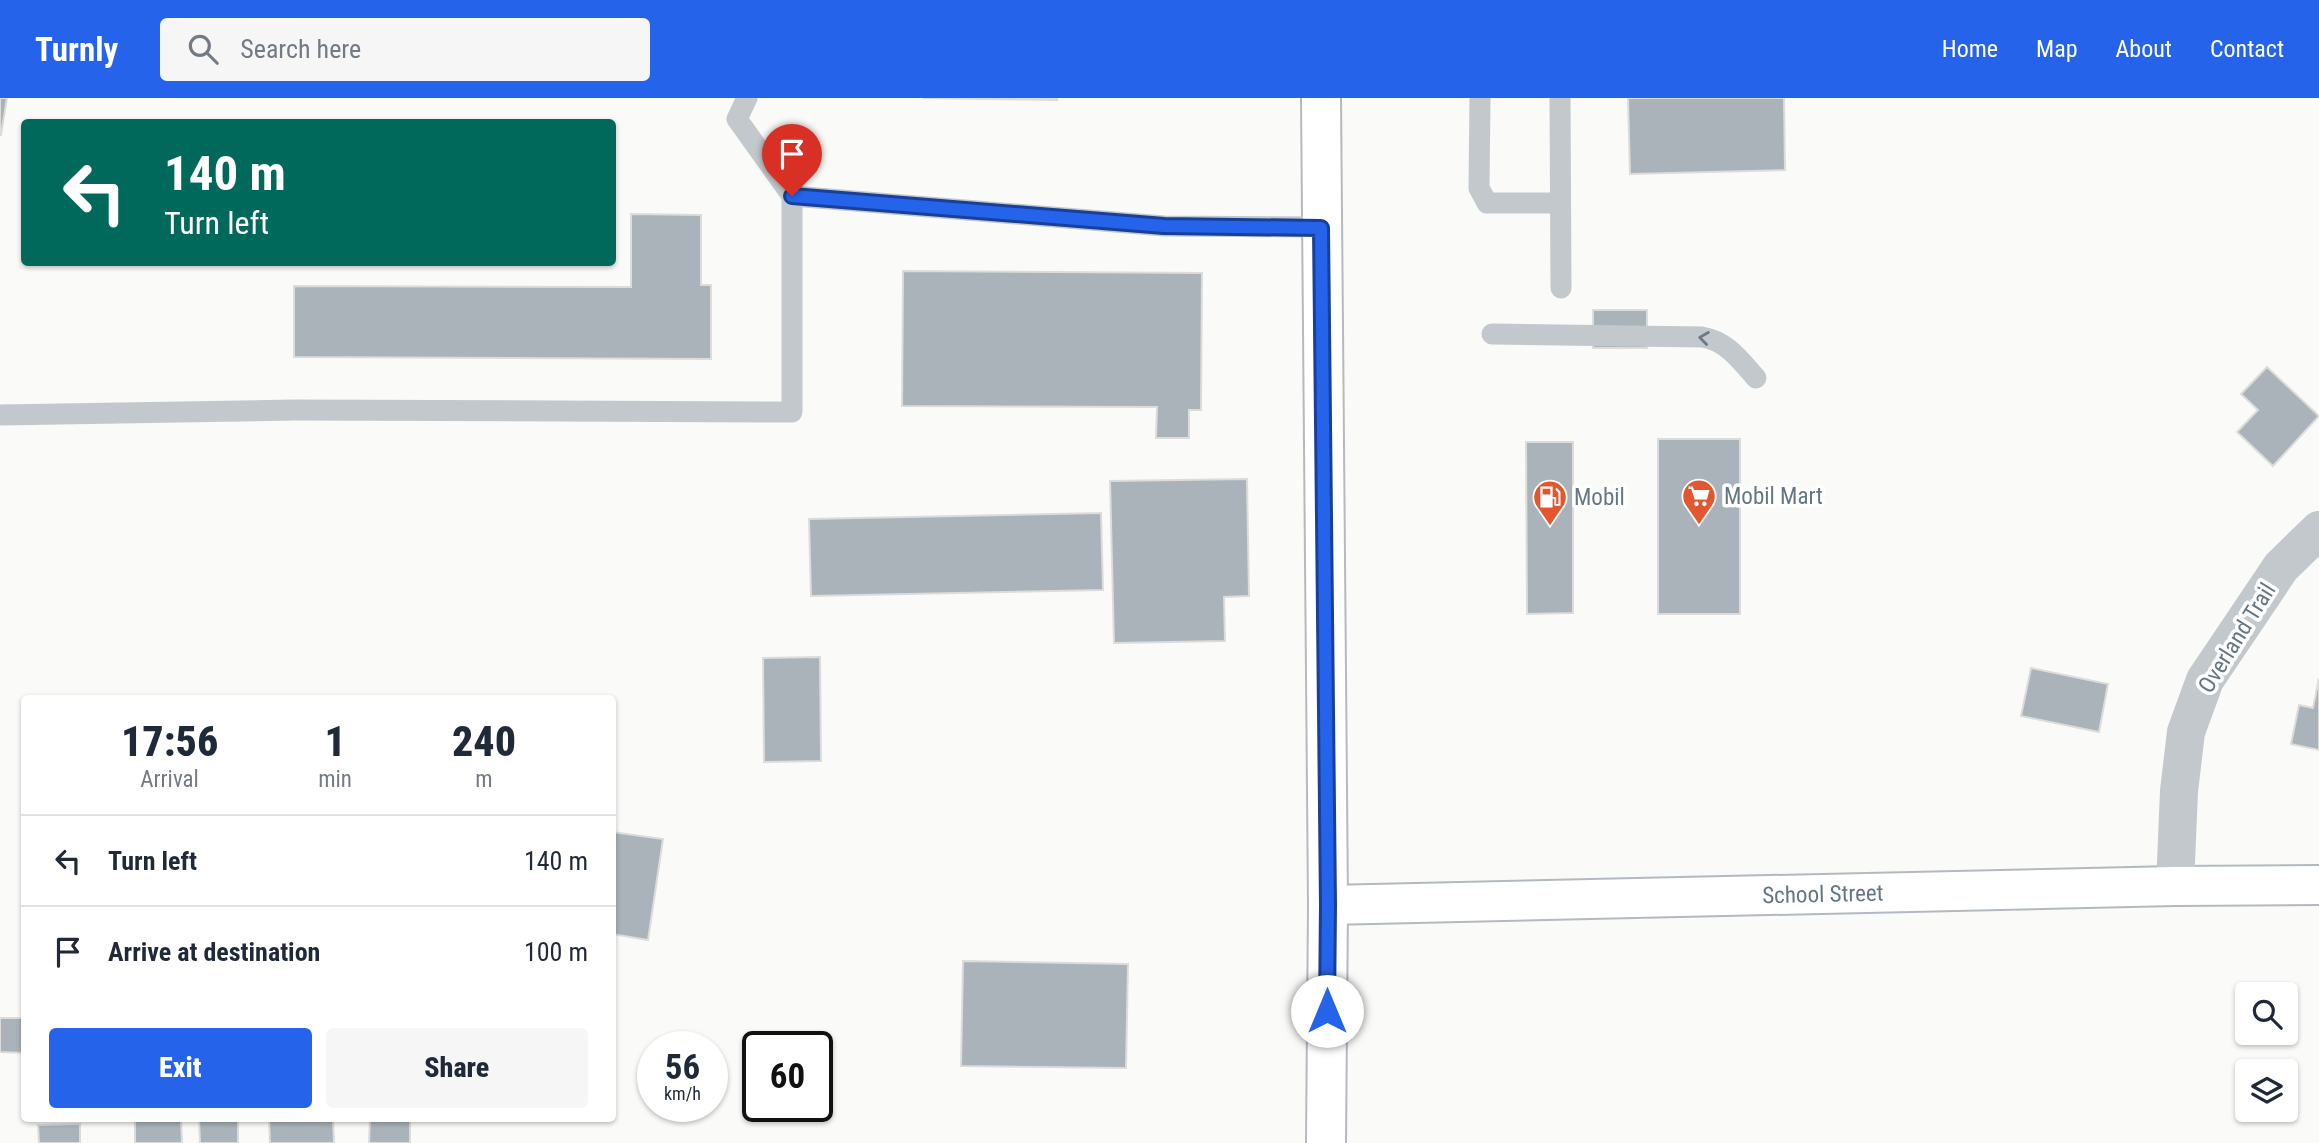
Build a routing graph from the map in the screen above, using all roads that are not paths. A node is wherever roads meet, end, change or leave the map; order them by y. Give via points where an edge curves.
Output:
1 (747, 98) edge
2 (1321, 98) edge
3 (1480, 98) edge
4 (1560, 98) edge
5 (792, 196) junction
6 (1560, 203) junction
7 (1321, 228) junction
8 (1561, 288) dead end
9 (1492, 334) dead end
10 (1755, 378) dead end
11 (0, 415) edge
12 (2319, 530) edge
13 (2319, 885) edge
14 (2175, 886) junction
15 (1328, 905) junction
16 (1325, 1143) edge

1 - 5 lane via 737,119
2 - 7 main road
3 - 6 lane via 1479,188 1488,203
4 - 6 lane
5 - 7 lane via 1164,226
5 - 11 lane via 792,412 295,410
6 - 8 lane
7 - 15 main road
10 -> 9 lane via 1717,339
12 - 14 street, Overland Trail via 2281,567 2205,680 2186,732
13 - 14 main road, School Street
14 - 15 main road, School Street
15 - 16 main road

